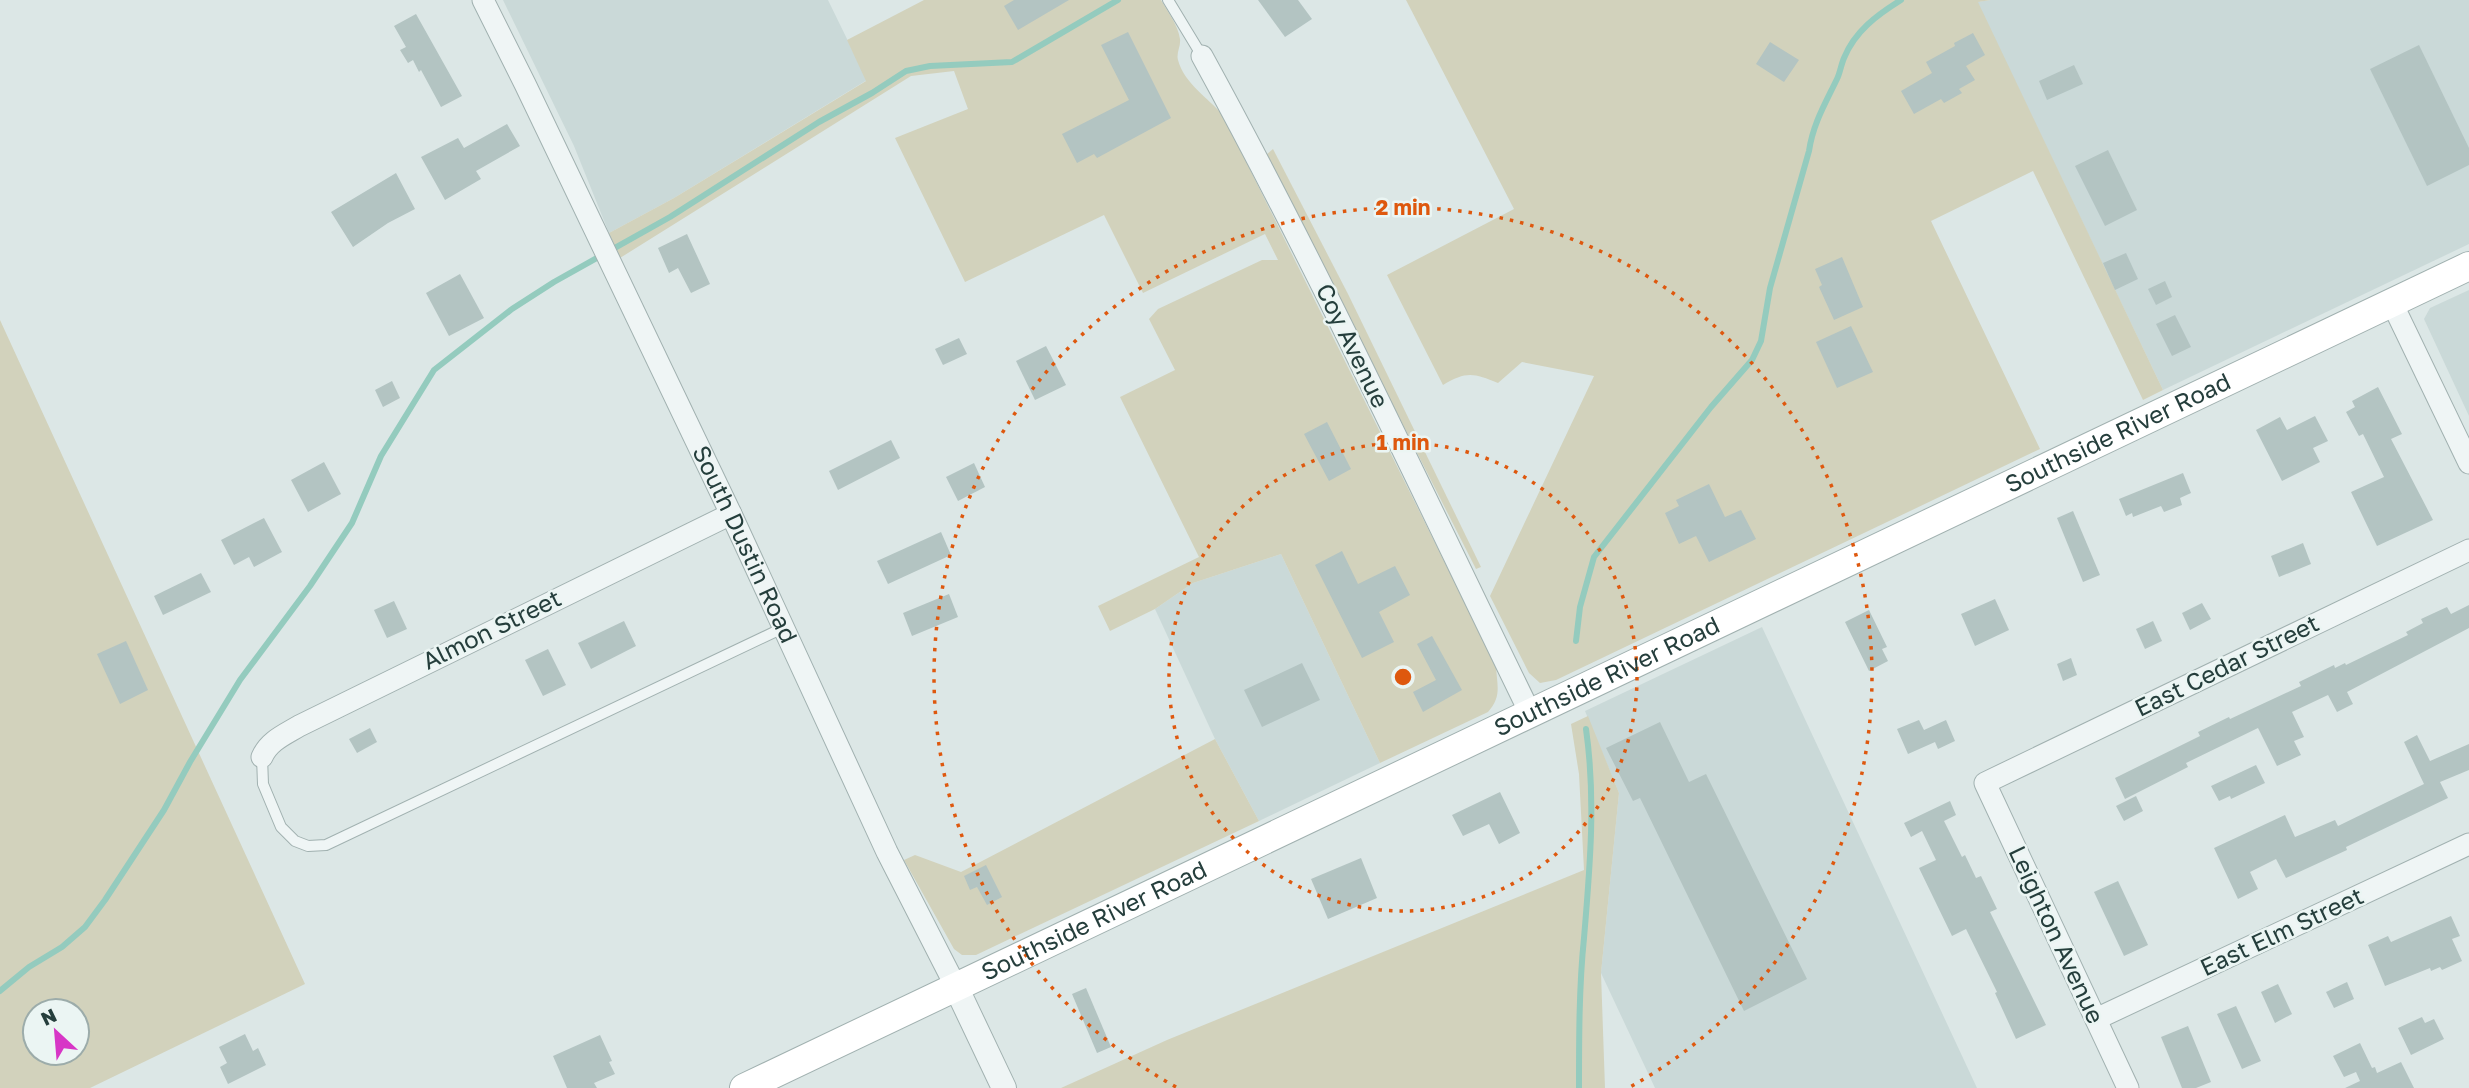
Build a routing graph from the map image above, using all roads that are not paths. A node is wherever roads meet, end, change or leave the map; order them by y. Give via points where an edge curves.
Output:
1 (482, 0) edge
2 (1168, 0) edge
3 (1202, 56) joint
4 (2469, 266) edge
5 (2392, 303) junction
6 (2469, 463) edge
7 (731, 514) junction
8 (2469, 550) edge
9 (785, 627) junction
10 (1531, 715) junction
11 (262, 757) joint
12 (1985, 783) joint
13 (2469, 844) edge
14 (957, 988) junction
15 (2095, 1019) junction
16 (744, 1088) edge
17 (1004, 1088) edge
18 (2128, 1088) edge

1 - 7 street, South Dustin Road
2 - 3 lane
3 - 10 street, Coy Avenue via 1321,282
4 - 5 main road, Southside River Road
5 - 6 street
5 - 10 main road, Southside River Road
7 - 9 street, South Dustin Road
7 - 11 street, Almon Street via 299,726 275,740
8 - 12 street, East Cedar Street
9 - 11 lane via 326,845 295,841 281,827 263,784
9 - 14 street, South Dustin Road via 887,852
10 - 14 main road, Southside River Road
12 - 15 street, Leighton Avenue
13 - 15 street, East Elm Street
14 - 16 main road, Southside River Road
14 - 17 street, South Dustin Road
15 - 18 street, Leighton Avenue

